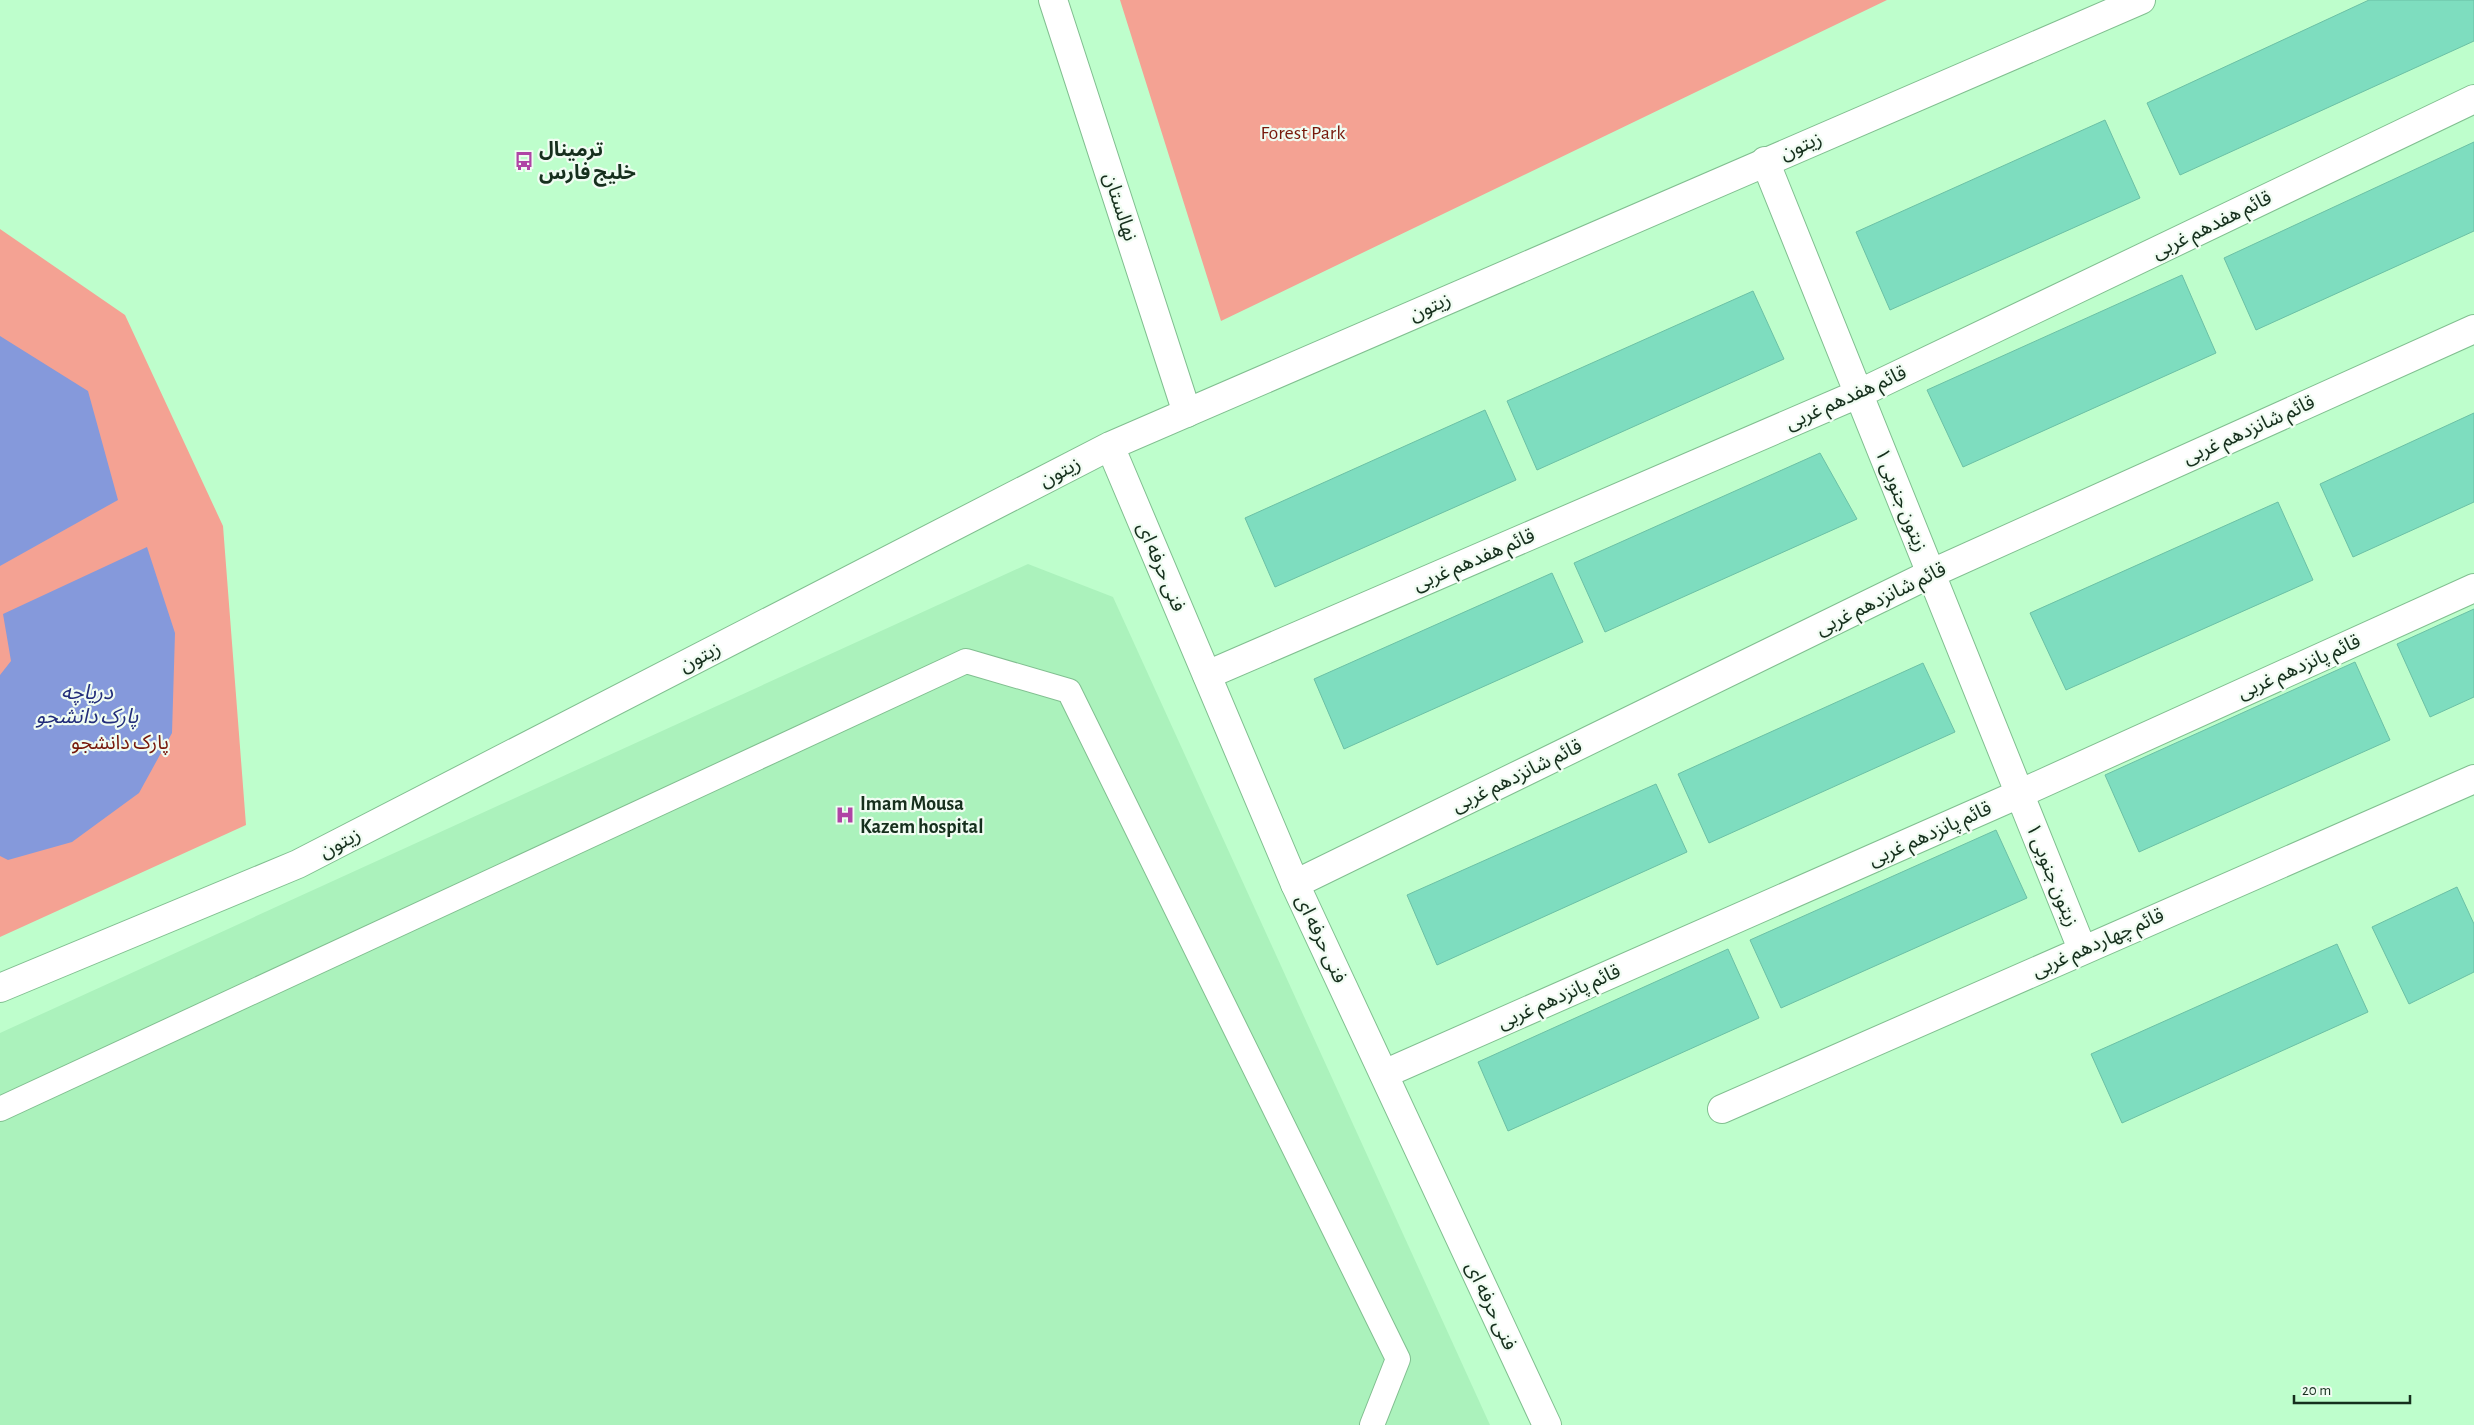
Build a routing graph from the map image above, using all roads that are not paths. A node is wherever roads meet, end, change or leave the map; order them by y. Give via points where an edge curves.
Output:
1 (1053, 0) edge
2 (2141, 0) edge
3 (2474, 99) edge
4 (1765, 161) junction
5 (2474, 329) edge
6 (1858, 394) junction
7 (1187, 413) junction
8 (1110, 446) junction
9 (1930, 574) junction
10 (2474, 588) edge
11 (1207, 675) junction
12 (2474, 779) edge
13 (2019, 794) junction
14 (1295, 884) junction
15 (2082, 949) junction
16 (0, 988) edge
17 (1384, 1074) junction
18 (0, 1109) edge
19 (1722, 1109) dead end
20 (1372, 1425) edge
21 (1547, 1425) edge

1 - 7 street, نهالستان
2 - 4 street, زیتون
3 - 6 street, قائم هفدهم غربی
4 - 6 street, زیتون جنوبی ۱
4 - 7 street, زیتون
5 - 9 street, قائم شانزدهم غربی
6 - 9 street, زیتون جنوبی ۱
6 - 11 street, قائم هفدهم غربی
7 - 8 street, زیتون
8 - 11 street, فنی حرفه ای
8 - 16 street, زیتون via 298,864
9 - 13 street, زیتون جنوبی ۱
9 - 14 street, قائم شانزدهم غربی
10 - 13 street, قائم پانزدهم غربی
11 - 14 street, فنی حرفه ای
12 - 15 street, قائم چهاردهم غربی
13 - 15 street, زیتون جنوبی ۱
13 - 17 street, قائم پانزدهم غربی
14 - 17 street, فنی حرفه ای
15 - 19 street, قائم چهاردهم غربی
17 - 21 street, فنی حرفه ای
18 - 20 lane via 966,661 1069,691 1398,1359

